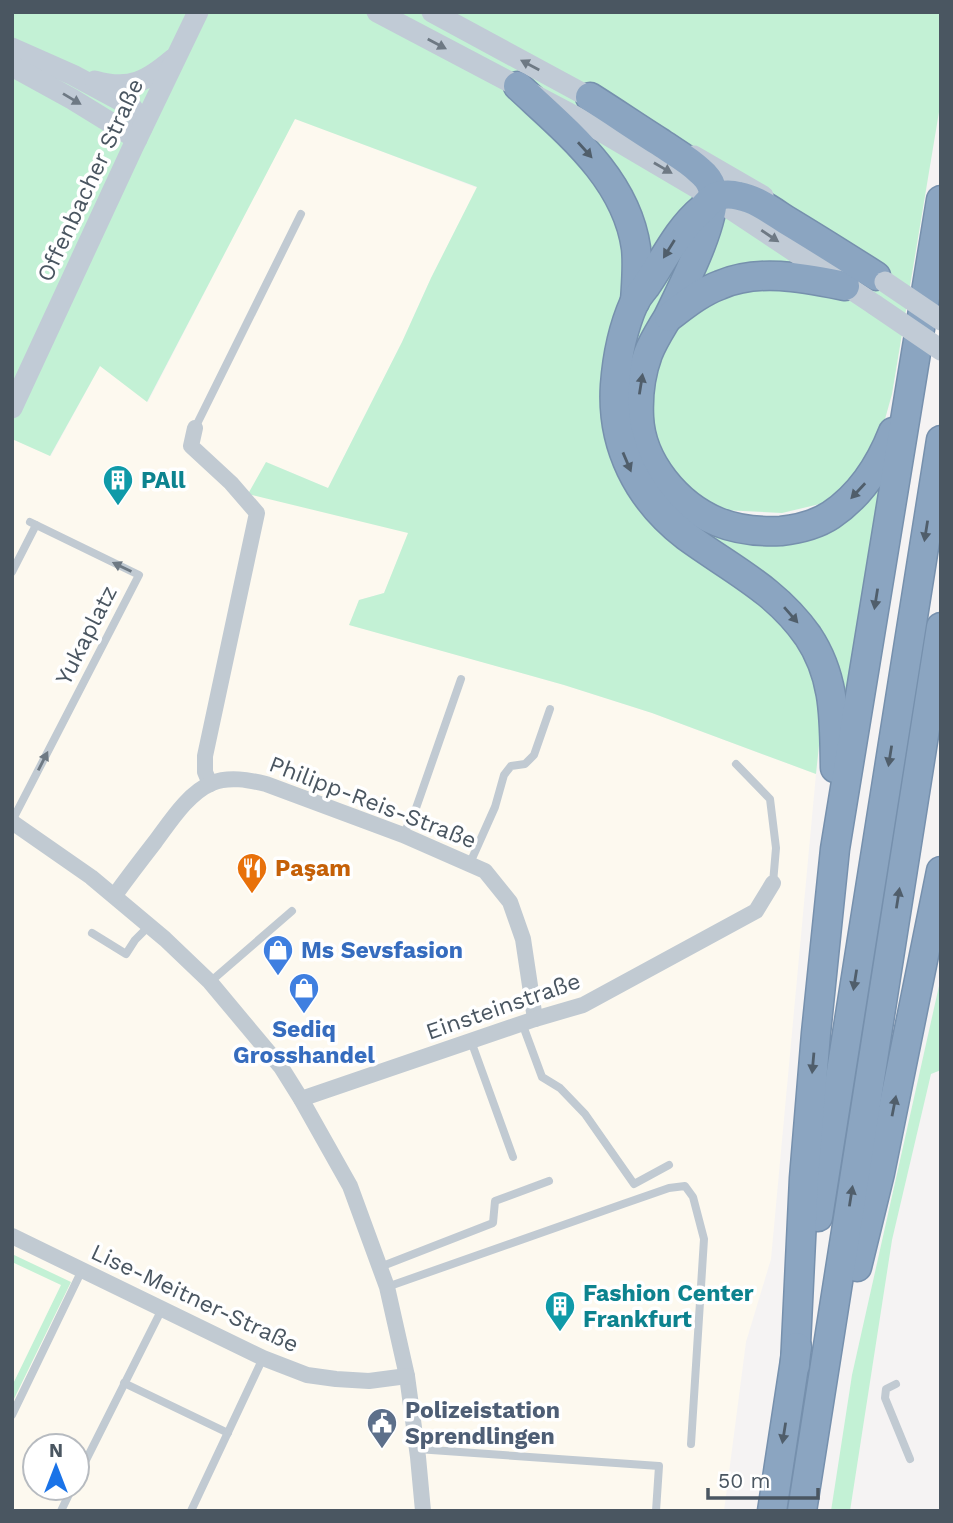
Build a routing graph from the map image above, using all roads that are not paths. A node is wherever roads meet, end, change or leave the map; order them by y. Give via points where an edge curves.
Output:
1 (198, 12) edge
2 (377, 12) edge
3 (432, 12) edge
4 (12, 48) edge
5 (177, 55) junction
6 (12, 66) edge
7 (74, 75) junction
8 (518, 86) junction
9 (590, 97) junction
10 (137, 138) junction
11 (714, 198) junction
12 (941, 200) edge
13 (302, 214) dead end
14 (880, 279) junction
15 (845, 286) junction
16 (635, 302) junction
17 (667, 319) junction
18 (941, 320) edge
19 (941, 350) edge
20 (910, 386) junction
21 (12, 408) edge
22 (195, 428) joint
23 (941, 440) edge
24 (12, 572) edge
25 (941, 627) edge
26 (461, 679) dead end
27 (550, 709) dead end
28 (736, 764) dead end
29 (209, 784) junction
30 (12, 822) edge
31 (403, 835) junction
32 (835, 849) junction
33 (470, 863) junction
34 (941, 871) edge
35 (773, 883) joint
36 (115, 895) junction
37 (292, 911) dead end
38 (150, 925) junction
39 (92, 933) dead end
40 (210, 982) junction
41 (528, 1021) junction
42 (471, 1041) junction
43 (302, 1100) junction
44 (513, 1157) dead end
45 (669, 1165) dead end
46 (549, 1181) dead end
47 (12, 1236) edge
48 (380, 1267) junction
49 (82, 1270) junction
50 (387, 1287) junction
51 (162, 1309) junction
52 (263, 1358) junction
53 (795, 1365) junction
54 (407, 1376) junction
55 (124, 1383) junction
56 (896, 1384) dead end
57 (12, 1415) edge
58 (228, 1433) junction
59 (815, 1433) junction
60 (691, 1444) dead end
61 (417, 1449) junction
62 (91, 1450) edge
63 (910, 1459) dead end
64 (191, 1511) edge
65 (423, 1511) edge
66 (656, 1511) edge
67 (772, 1511) edge
68 (802, 1511) edge

1 - 5 main road, Offenbacher Straße
2 -> 8 main road
9 -> 3 main road
4 - 7 main road
5 - 7 main road via 137,83 115,85
5 - 10 main road, Offenbacher Straße
6 -> 10 main road
7 - 10 main road via 129,106 138,116
8 -> 11 main road
8 -> 16 highway via 580,144 620,200 636,248
9 - 11 highway via 699,169
9 - 14 main road via 777,204
10 - 21 main road, Offenbacher Straße
11 - 14 highway via 732,195 753,201
11 -> 15 main road
11 -> 16 highway via 677,236
11 - 17 highway via 700,245
12 - 20 highway
13 - 22 lane
14 - 18 main road, bridge
15 - 17 highway via 780,276 747,277 702,293
15 - 19 main road, bridge
16 -> 32 highway via 616,375 615,414 623,453 640,488 661,514 771,596 816,649 832,702
20 -> 17 highway via 874,473 844,505 815,524 795,530 737,528 701,513 674,492 642,438 642,376
20 -> 32 highway
22 - 29 street via 191,446 257,513 205,755
23 -> 53 highway
30 -> 24 lane, Yukaplatz via 139,575 33,523
59 -> 25 highway
26 - 31 lane
27 - 33 lane via 534,755 504,775
28 - 35 lane via 770,799 776,848
29 - 31 street, Philipp-Reis-Straße via 235,779 266,784
29 - 36 street via 183,806
30 - 36 street
31 - 33 street, Philipp-Reis-Straße
32 -> 53 highway via 804,1178
33 - 41 street, Philipp-Reis-Straße via 485,871 510,902 523,939
59 -> 34 highway via 880,1173
35 - 41 street, Einsteinstraße via 756,911 583,1005
36 - 38 street
37 - 40 lane
38 - 39 lane via 126,954
38 - 40 street
40 - 43 street via 281,1067
41 - 42 street, Einsteinstraße
41 - 45 lane via 542,1077 585,1114 634,1184
42 - 43 street, Einsteinstraße
42 - 44 lane
43 - 48 street via 350,1186
46 - 48 lane via 495,1201 493,1223
47 - 49 street, Lise-Meitner-Straße
48 - 50 street
49 - 51 street, Lise-Meitner-Straße
49 - 57 lane
50 - 54 street
50 - 60 lane via 622,1203 685,1186 693,1197 704,1240
51 - 52 street, Lise-Meitner-Straße
51 - 55 lane
52 - 54 street, Lise-Meitner-Straße via 307,1375 337,1379
52 - 58 lane
53 -> 67 highway
54 - 61 street
55 - 58 lane
55 - 62 lane
56 - 63 lane via 886,1389 885,1398
58 - 64 lane
59 - 68 highway
61 - 65 street
61 - 66 lane via 659,1466

